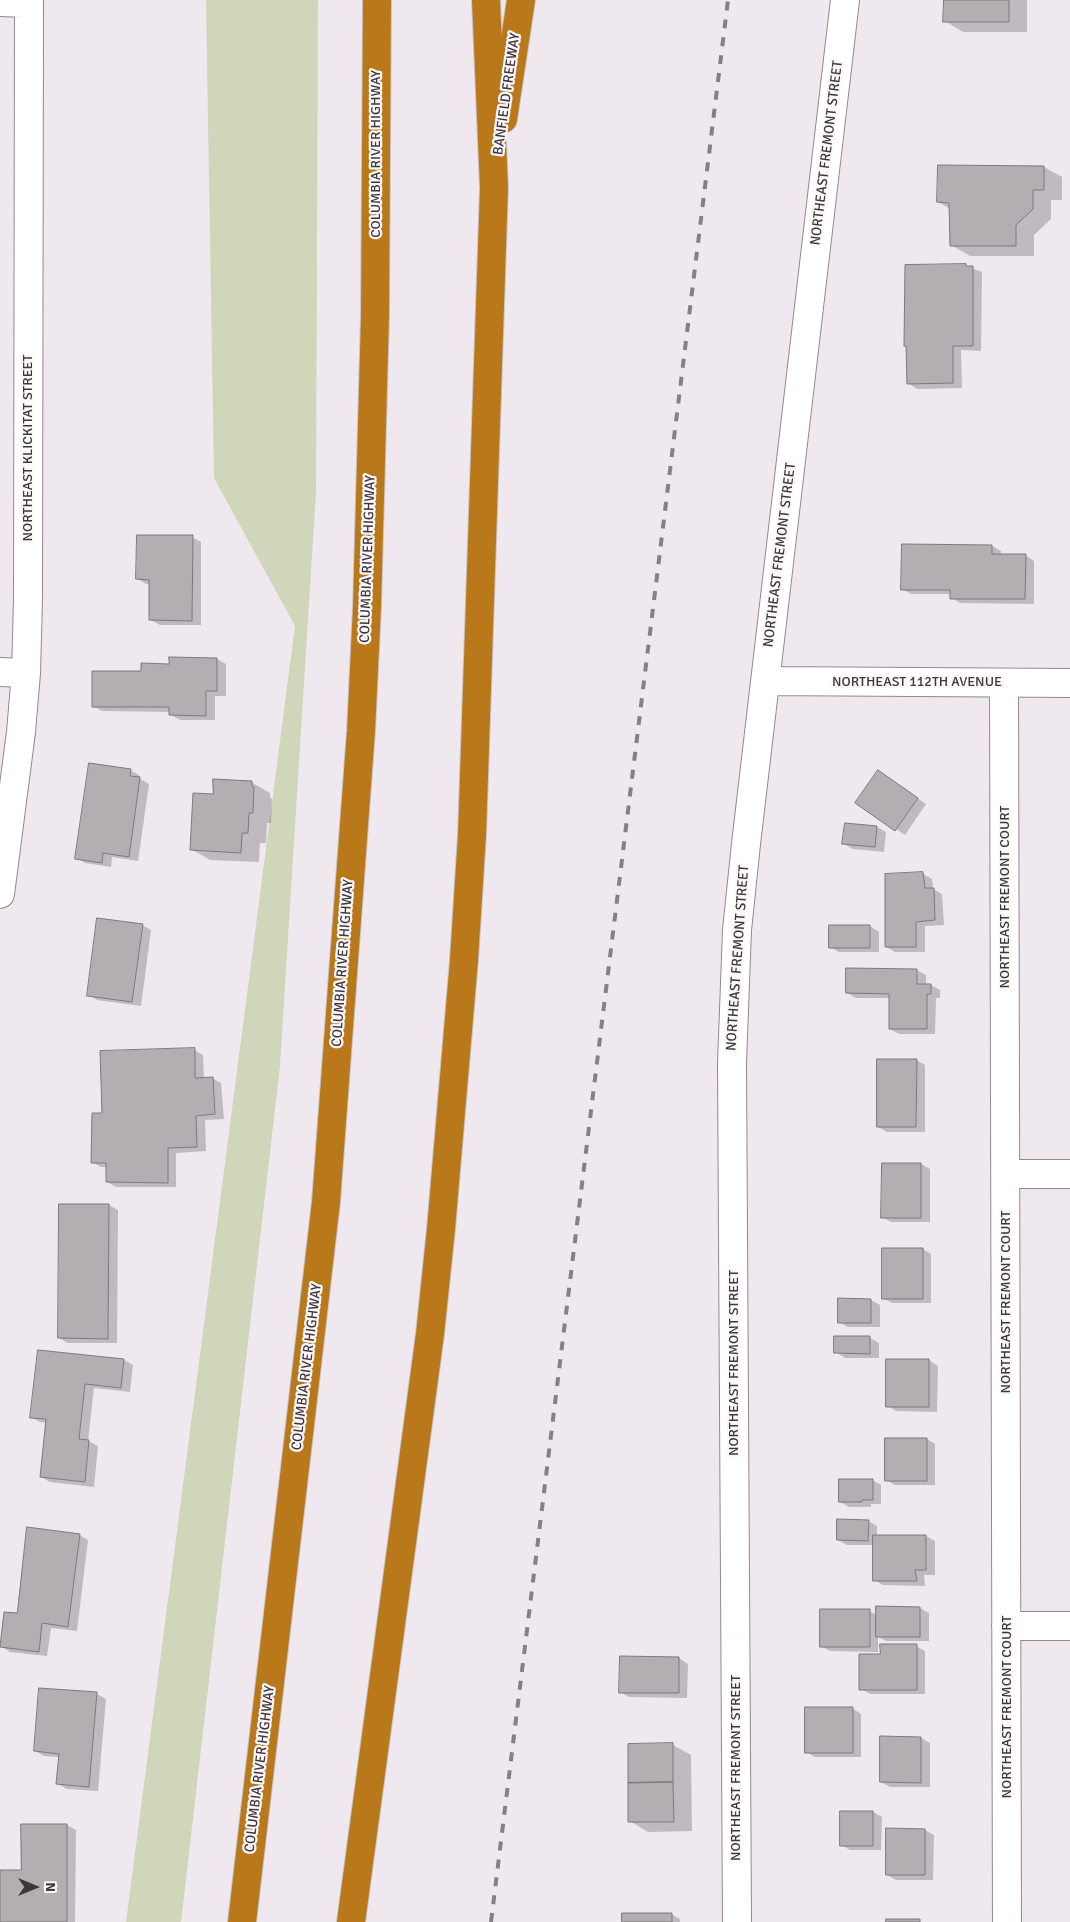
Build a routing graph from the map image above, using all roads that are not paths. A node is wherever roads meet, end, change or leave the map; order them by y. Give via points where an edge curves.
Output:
1 (377, 0) edge
2 (486, 0) edge
3 (521, 0) edge
4 (845, 0) edge
5 (29, 1) edge
6 (0, 2) edge
7 (494, 188) junction
8 (13, 672) edge
9 (765, 681) junction
10 (1004, 682) junction
11 (1070, 683) edge
12 (0, 894) edge
13 (1006, 1174) junction
14 (1070, 1174) edge
15 (1006, 1626) junction
16 (1070, 1626) edge
17 (242, 1922) edge
18 (351, 1922) edge
19 (737, 1922) edge
20 (1008, 1922) edge

1 - 17 highway, COLUMBIA RIVER HIGHWAY via 375,316 361,731 326,1202
2 - 7 highway
3 - 7 highway, BANFIELD FREEWAY
4 - 9 street, NORTHEAST FREMONT STREET
5 - 6 street
5 - 8 street, NORTHEAST KLICKITAT STREET via 28,600
7 - 18 highway via 472,835 454,1082 430,1334
8 - 12 street, NORTHEAST KLICKITAT STREET via 21,732
9 - 10 street, NORTHEAST 112TH AVENUE
9 - 19 street, NORTHEAST FREMONT STREET via 737,930 732,1063
10 - 11 street, NORTHEAST 112TH AVENUE
10 - 13 street, NORTHEAST FREMONT COURT
13 - 14 street
13 - 15 street, NORTHEAST FREMONT COURT
15 - 16 street
15 - 20 street, NORTHEAST FREMONT COURT

